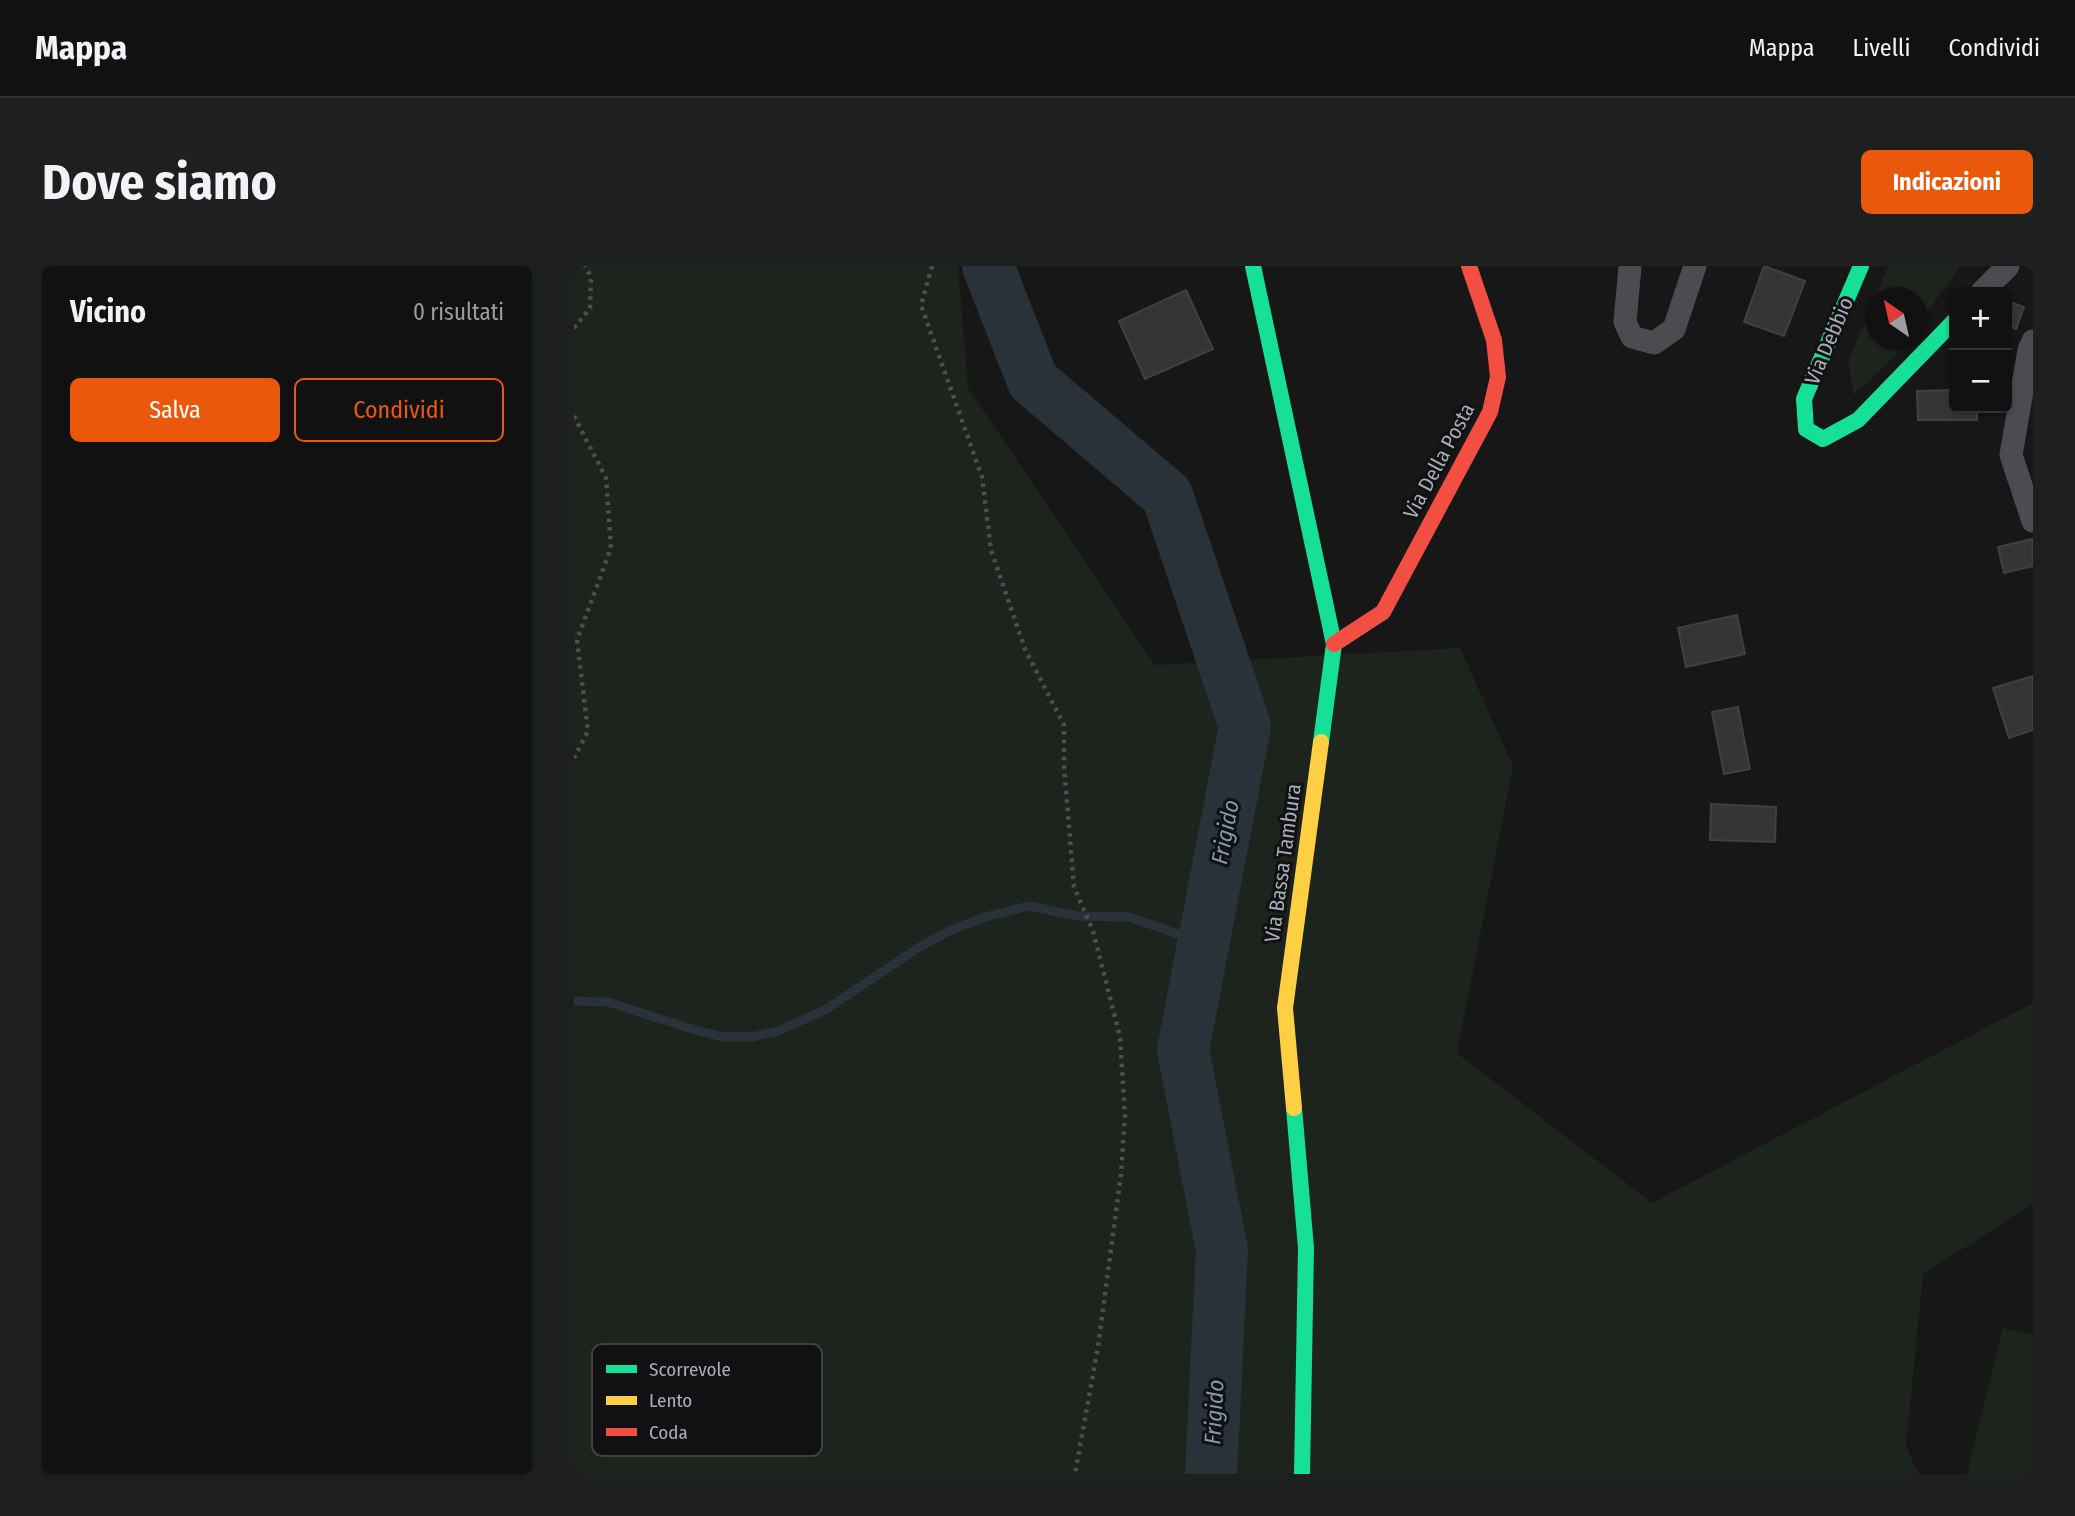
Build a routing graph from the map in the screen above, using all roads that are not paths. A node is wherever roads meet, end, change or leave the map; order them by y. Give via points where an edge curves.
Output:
1 (1253, 266) edge
2 (1469, 266) edge
3 (1630, 266) edge
4 (1695, 266) edge
5 (1861, 266) edge
6 (2008, 266) edge
7 (1987, 287) edge
8 (1949, 326) edge
9 (2033, 341) edge
10 (2033, 521) edge
11 (1334, 644) junction
12 (1302, 1474) edge

1 - 11 street, Via Bassa Tambura
2 - 11 street, Via Della Posta via 1494,340 1498,377 1490,412 1383,612
3 - 4 street via 1625,322 1632,337 1654,343 1674,329
5 - 8 street, Via Debbio via 1804,399 1806,429 1823,439 1858,420
6 - 7 street
9 - 10 street via 2011,454
11 - 12 street, Via Bassa Tambura via 1285,1009 1306,1248

